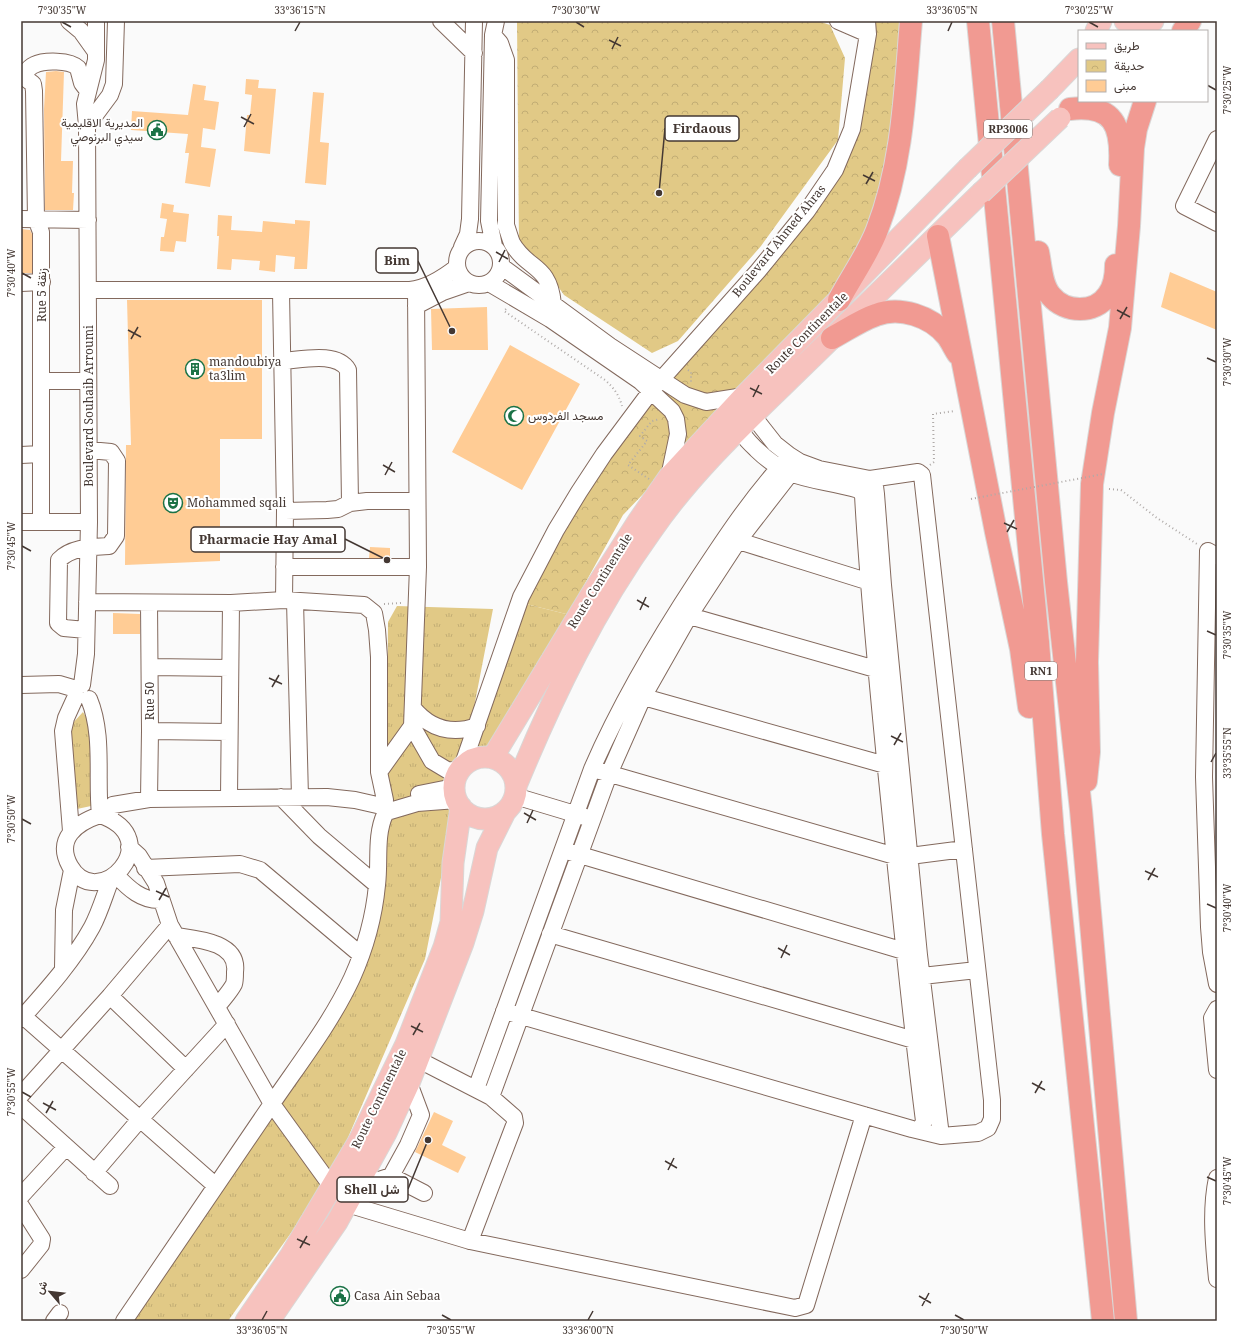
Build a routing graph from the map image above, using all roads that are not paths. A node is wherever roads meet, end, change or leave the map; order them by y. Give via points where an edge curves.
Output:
1 (69, 21) edge
2 (96, 21) edge
3 (116, 21) edge
4 (441, 21) edge
5 (474, 21) edge
6 (481, 21) edge
7 (486, 21) edge
8 (838, 21) edge
9 (911, 21) edge
10 (978, 21) edge
11 (1004, 21) edge
12 (1101, 21) edge
13 (1125, 21) edge
14 (1190, 21) edge
15 (1147, 26) edge
16 (494, 28) edge
17 (867, 28) edge
18 (1096, 30) edge
19 (1185, 30) edge
20 (96, 52) junction
21 (474, 53) junction
22 (1078, 60) edge
23 (22, 75) edge
24 (88, 91) junction
25 (1145, 102) edge
26 (1070, 109) edge
27 (88, 126) junction
28 (1217, 139) edge
29 (29, 219) edge
30 (88, 220) junction
31 (1217, 223) edge
32 (1023, 226) junction
33 (938, 236) junction
34 (494, 246) junction
35 (462, 247) junction
36 (501, 266) junction
37 (456, 267) junction
38 (42, 282) junction
39 (21, 283) edge
40 (469, 283) junction
41 (490, 283) junction
42 (88, 290) junction
43 (416, 290) junction
44 (281, 292) junction
45 (839, 300) junction
46 (553, 304) junction
47 (416, 306) junction
48 (832, 338) junction
49 (282, 361) junction
50 (962, 362) junction
51 (662, 378) junction
52 (88, 380) junction
53 (42, 381) junction
54 (651, 391) junction
55 (744, 396) junction
56 (746, 422) junction
57 (89, 450) junction
58 (21, 454) edge
59 (41, 454) junction
60 (789, 465) junction
61 (666, 482) junction
62 (864, 484) junction
63 (417, 501) junction
64 (350, 503) junction
65 (284, 511) junction
66 (21, 522) edge
67 (41, 522) junction
68 (89, 522) junction
69 (732, 539) junction
70 (88, 548) junction
71 (1212, 554) edge
72 (284, 567) junction
73 (418, 567) junction
74 (875, 584) junction
75 (289, 600) junction
76 (87, 602) junction
77 (149, 603) junction
78 (231, 603) junction
79 (682, 614) junction
80 (86, 630) junction
81 (150, 667) junction
82 (230, 668) junction
83 (876, 670) junction
84 (893, 673) junction
85 (21, 685) edge
86 (81, 692) junction
87 (635, 694) junction
88 (413, 708) junction
89 (412, 726) junction
90 (477, 726) junction
91 (150, 731) junction
92 (229, 732) junction
93 (493, 757) junction
94 (886, 766) junction
95 (592, 769) junction
96 (902, 770) junction
97 (379, 772) junction
98 (609, 774) junction
99 (1210, 777) edge
100 (458, 786) junction
101 (229, 797) junction
102 (281, 797) junction
103 (300, 797) junction
104 (512, 798) junction
105 (148, 799) junction
106 (386, 807) junction
107 (1081, 810) junction
108 (576, 814) junction
109 (104, 817) junction
110 (592, 819) junction
111 (71, 831) junction
112 (1053, 834) junction
113 (129, 847) junction
114 (964, 849) junction
115 (563, 850) junction
116 (579, 855) junction
117 (902, 856) junction
118 (145, 868) junction
119 (72, 870) junction
120 (1212, 872) edge
121 (114, 877) junction
122 (377, 885) junction
123 (161, 900) junction
124 (173, 931) junction
125 (550, 934) junction
126 (912, 953) junction
127 (361, 955) junction
128 (63, 968) junction
129 (977, 970) junction
130 (922, 976) junction
131 (1217, 984) edge
132 (110, 996) junction
133 (217, 1007) junction
134 (1217, 1009) edge
135 (504, 1011) junction
136 (521, 1015) junction
137 (22, 1017) edge
138 (227, 1024) junction
139 (922, 1041) junction
140 (61, 1049) junction
141 (419, 1060) junction
142 (186, 1069) junction
143 (1217, 1070) edge
144 (409, 1084) junction
145 (476, 1089) junction
146 (21, 1095) edge
147 (491, 1097) junction
148 (272, 1104) junction
149 (21, 1106) edge
150 (864, 1115) junction
151 (141, 1118) junction
152 (918, 1129) junction
153 (941, 1136) junction
154 (66, 1147) junction
155 (94, 1173) junction
156 (391, 1176) junction
157 (110, 1186) dead end
158 (216, 1186) junction
159 (332, 1187) junction
160 (1216, 1187) edge
161 (424, 1193) dead end
162 (352, 1195) junction
163 (21, 1196) edge
164 (21, 1206) edge
165 (470, 1241) junction
166 (21, 1270) edge
167 (1217, 1279) edge
168 (124, 1321) edge
169 (246, 1321) edge
170 (269, 1321) edge
171 (1103, 1321) edge
172 (1126, 1321) edge

1 - 20 street via 81,31
2 - 20 street, Boulevard Souhaib Arroumi
3 - 27 street via 114,84 110,95
4 - 21 street
5 - 21 street
6 - 7 street
8 - 17 street
9 - 45 highway via 903,122 893,180 876,232
10 - 112 highway, RN1 via 1038,642
11 - 32 highway, RN1
12 - 18 main road
13 - 15 main road
14 - 19 highway
16 - 34 street via 489,221
16 - 46 street via 506,60 506,225 512,243 549,282
17 - 51 street, Boulevard Ahmed Ahras via 852,129 835,170 807,211 758,271
20 - 24 street, Boulevard Souhaib Arroumi via 95,67
21 - 35 street via 470,219 468,234
22 - 45 main road, Route Continentale / RP3006, bridge
23 - 24 street via 41,63 72,64 78,68 82,83
23 - 29 street, Rue 5 زنقة via 33,84 34,91
24 - 27 street, Boulevard Souhaib Arroumi via 84,112
25 - 107 highway via 1136,129 1132,159 1129,234 1120,328 1092,484 1088,662 1089,752
26 - 32 highway via 1092,108 1102,112 1115,123 1120,137 1116,268 1112,287 1104,300 1092,307 1078,309 1064,306 1051,296 1044,284 1032,235
26 - 33 main road, Route Continentale / RP3006, bridge
27 - 30 street, Boulevard Souhaib Arroumi
28 - 31 street via 1184,206
29 - 30 street
29 - 38 street, Rue 5 زنقة via 41,232
30 - 42 street, Boulevard Souhaib Arroumi
32 - 107 highway, RN1 via 1062,641
33 - 48 main road, Route Continentale
33 - 50 highway
34 - 35 street via 482,240 475,240
34 - 36 street via 499,252
35 - 37 street via 458,253
36 - 41 street
36 - 46 street
37 - 40 street
37 - 43 street via 430,285
38 - 39 street
38 - 53 street, Rue 5 زنقة
40 - 41 street
40 - 47 street via 443,292
41 - 54 street via 596,350
42 - 44 street
42 - 52 street, Boulevard Souhaib Arroumi
43 - 44 street
43 - 47 street
44 - 49 street
45 - 55 main road, Route Continentale
46 - 51 street via 610,346
47 - 63 street
48 - 50 highway via 876,315 906,313 923,318 936,326 947,336
48 - 56 main road, Route Continentale
49 - 64 street via 325,359 341,362 348,370
49 - 65 street
50 - 112 highway via 1021,649 1039,770
51 - 54 street, Boulevard Ahmed Ahras
51 - 55 street via 685,395 698,400 718,401
52 - 53 street
52 - 57 street, Boulevard Souhaib Arroumi
53 - 59 street, Rue 5 زنقة
54 - 61 street via 672,411 676,419 677,441
54 - 90 street, Boulevard Ahmed Ahras via 580,492 529,580
55 - 61 main road, Route Continentale
56 - 60 street via 750,444
56 - 104 main road, Route Continentale via 652,529 588,630 543,722
57 - 68 street, Boulevard Souhaib Arroumi
57 - 70 street via 111,452 117,461 116,536 109,546
58 - 59 street
59 - 67 street, Rue 5 زنقة
60 - 62 street via 807,480
60 - 69 street
61 - 93 main road, Route Continentale via 587,602
62 - 74 street via 863,495
62 - 114 street via 918,472 923,480
63 - 64 street
63 - 73 street
64 - 65 street via 338,509
65 - 72 street
66 - 67 street
67 - 68 street
68 - 70 street, Boulevard Souhaib Arroumi
69 - 74 street
69 - 79 street
70 - 76 street, Boulevard Souhaib Arroumi
70 - 80 street via 66,553 59,560 58,622 64,628
71 - 99 street
72 - 73 street
72 - 75 street
73 - 88 street
74 - 83 street
74 - 84 street
75 - 78 street
75 - 97 street via 364,605 374,613 379,656
75 - 103 street
76 - 77 street
76 - 80 street, Boulevard Souhaib Arroumi
77 - 78 street
77 - 81 street, Rue 50
78 - 82 street
79 - 83 street
79 - 87 street
80 - 86 street, Boulevard Souhaib Arroumi
81 - 82 street
81 - 91 street, Rue 50
82 - 92 street
83 - 84 street
83 - 94 street
84 - 96 street
85 - 86 street via 59,684
86 - 109 street, Boulevard Souhaib Arroumi via 95,712 97,790
86 - 111 street, Boulevard Souhaib Arroumi via 66,718 63,731
87 - 94 street
87 - 95 street via 609,730
87 - 98 street
88 - 89 street
88 - 90 street via 428,722 442,729 457,731
89 - 97 street
89 - 100 street via 432,761 446,770
90 - 100 street, Boulevard Ahmed Ahras
91 - 92 street
91 - 105 street, Rue 50
92 - 101 street
93 - 100 main road via 477,758
93 - 104 main road via 510,768 515,777
94 - 96 street
94 - 117 street
95 - 98 street
95 - 108 street
96 - 117 street
97 - 106 street
98 - 110 street
98 - 117 street
99 - 120 street
100 - 104 main road via 468,813 477,818 496,817
100 - 106 street via 416,795
100 - 159 main road, Route Continentale via 451,922 444,947 406,1044 359,1141
101 - 102 street
101 - 105 street
102 - 103 street
102 - 122 street via 320,836
103 - 106 street via 339,797
104 - 108 street
104 - 141 main road, Route Continentale via 487,848 464,943
105 - 109 street via 113,805
106 - 122 street via 379,835
107 - 172 highway, RN1
108 - 110 street
108 - 115 street
109 - 111 street via 78,824
109 - 113 street via 122,830
110 - 116 street
111 - 119 street via 65,850
112 - 171 highway, RN1
113 - 118 street via 139,856
113 - 121 street via 125,865
114 - 117 street
114 - 129 street
115 - 116 street
115 - 135 street
116 - 125 street
116 - 126 street
117 - 126 street
118 - 123 street via 156,883
118 - 127 street via 240,864 260,870
119 - 121 street via 90,881 101,882
119 - 128 street via 64,910
120 - 131 street via 1211,952
121 - 123 street via 138,895 151,901
121 - 128 street via 92,926
122 - 127 street via 368,936
123 - 124 street
124 - 132 street
124 - 133 street
124 - 133 street via 220,945 231,955 236,966 234,984
125 - 136 street
125 - 139 street
126 - 130 street
126 - 139 street
127 - 148 street via 326,1026
128 - 137 street
129 - 130 street
129 - 153 street via 992,1119 988,1128 978,1132
130 - 139 street
132 - 140 street
132 - 142 street
133 - 138 street
134 - 143 street via 1212,1018
135 - 136 street
135 - 145 street
136 - 147 street
136 - 150 street
137 - 140 street
138 - 142 street
138 - 148 street
139 - 152 street via 924,1120
139 - 153 street
140 - 146 street
140 - 151 street
141 - 144 main road, Route Continentale
141 - 145 street
142 - 151 street
144 - 156 street via 421,1115
144 - 162 main road, Route Continentale
145 - 147 street
147 - 165 street via 514,1117 515,1123
148 - 158 street
148 - 159 street
149 - 154 street
150 - 152 street
150 - 165 street via 806,1305 795,1308
151 - 155 street
151 - 158 street
152 - 153 street
154 - 155 street
154 - 163 street
155 - 157 street
156 - 161 street
156 - 162 street
158 - 168 street
159 - 169 main road, Route Continentale via 291,1255
160 - 167 street via 1214,1244
162 - 165 street
162 - 170 main road, Route Continentale via 337,1222
164 - 166 street via 42,1239 41,1245

